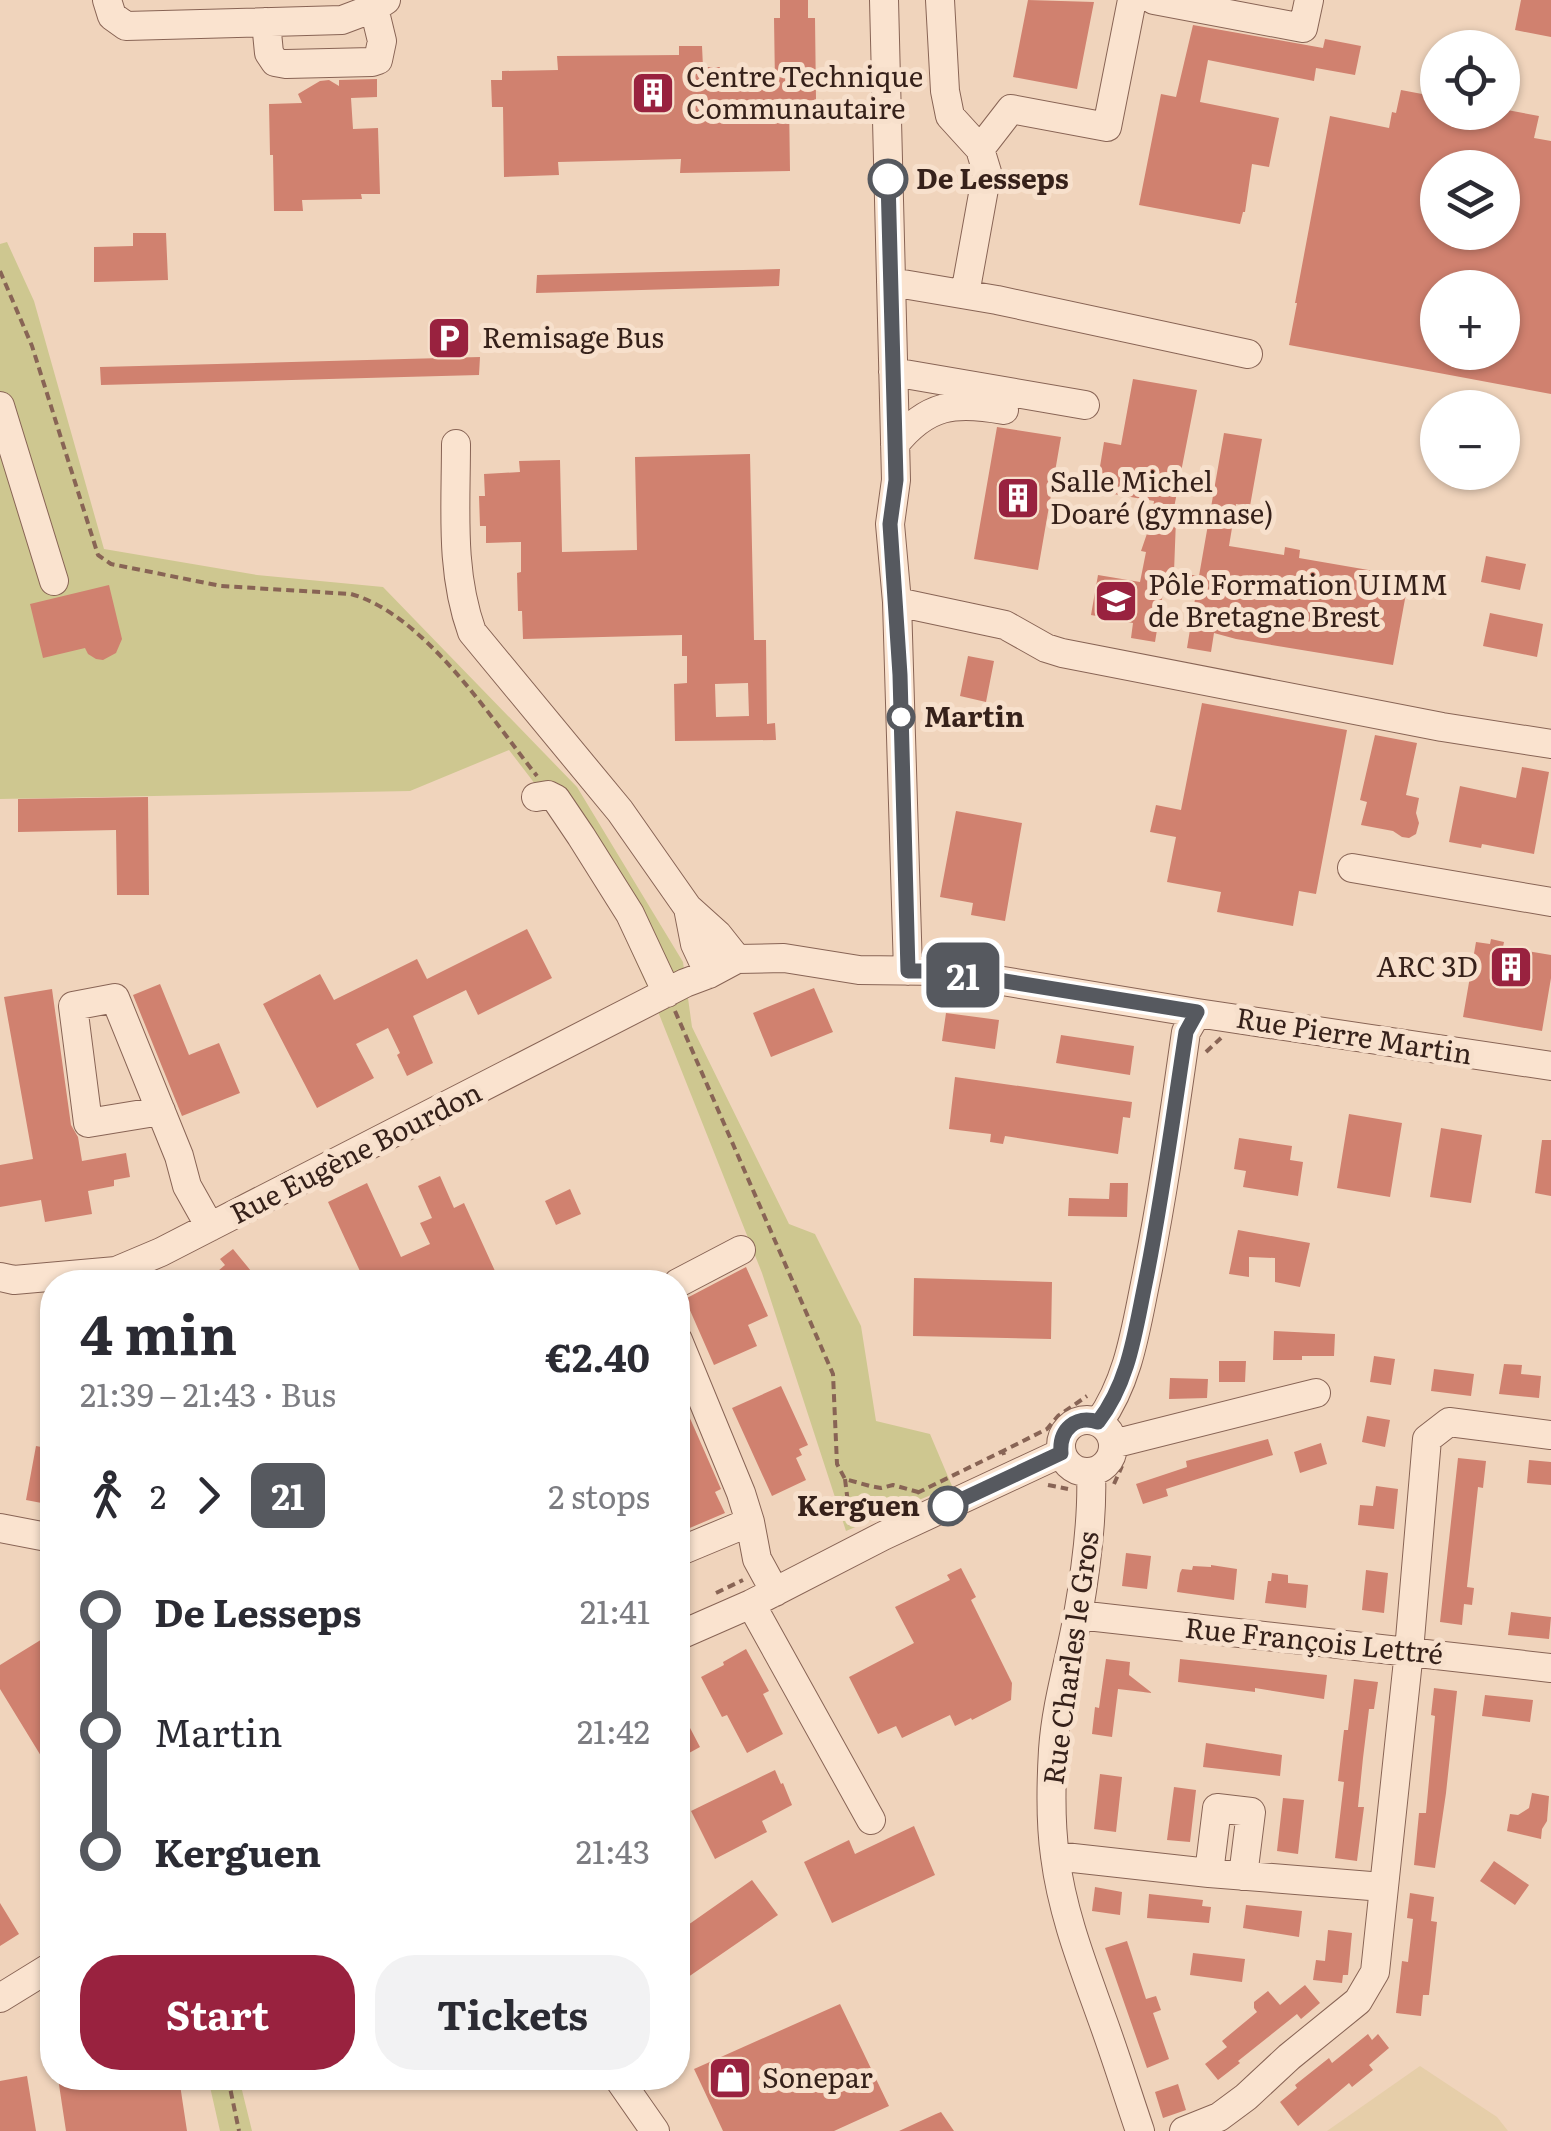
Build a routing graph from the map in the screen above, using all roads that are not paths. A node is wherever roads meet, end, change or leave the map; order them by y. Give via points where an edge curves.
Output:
1 (107, 0) edge
2 (884, 0) edge
3 (940, 0) edge
4 (1132, 0) edge
5 (1154, 0) edge
6 (1309, 0) edge
7 (380, 4) edge
8 (266, 22) junction
9 (980, 149) junction
10 (891, 282) junction
11 (964, 294) junction
12 (1248, 354) dead end
13 (893, 372) junction
14 (0, 406) edge
15 (456, 444) dead end
16 (895, 444) junction
17 (54, 581) dead end
18 (896, 602) junction
19 (1551, 744) edge
20 (546, 798) road end
21 (1352, 868) dead end
22 (1551, 902) edge
23 (688, 908) junction
24 (737, 959) junction
25 (908, 971) junction
26 (687, 983) junction
27 (1197, 1012) junction
28 (1551, 1066) edge
29 (161, 1111) junction
30 (210, 1227) junction
31 (741, 1250) dead end
32 (129, 1270) edge
33 (690, 1277) edge
34 (40, 1278) edge
35 (7, 1279) edge
36 (690, 1369) edge
37 (1316, 1393) dead end
38 (1551, 1434) edge
39 (1114, 1435) junction
40 (1061, 1453) junction
41 (1104, 1475) junction
42 (750, 1522) junction
43 (0, 1528) edge
44 (40, 1536) edge
45 (690, 1547) edge
46 (763, 1598) junction
47 (1078, 1614) junction
48 (690, 1631) edge
49 (1409, 1651) junction
50 (1551, 1668) edge
51 (871, 1820) dead end
52 (1055, 1856) junction
53 (1210, 1873) junction
54 (1243, 1876) junction
55 (1384, 1888) junction
56 (40, 1973) edge
57 (0, 1998) edge
58 (626, 2090) edge
59 (1246, 2097) junction
60 (654, 2131) edge
61 (1140, 2131) edge
62 (1184, 2131) edge
63 (1243, 2131) edge

1 - 8 street via 112,16 126,26
2 - 10 street
3 - 9 street via 950,116
4 - 9 street via 1107,127 1012,108
5 - 6 street via 1303,28
7 - 8 street via 342,20
7 - 8 street via 382,42 372,62 275,62
9 - 11 street via 988,172
10 - 11 street
10 - 13 street
11 - 12 street
13 - 16 street
13 - 16 street via 1074,413 992,419 955,404 934,410
14 - 17 street
15 - 23 street via 455,561 472,632 620,811
16 - 18 street via 890,524
18 - 19 street via 1005,625 1062,653
18 - 25 street
20 - 26 street
21 - 22 street
23 - 24 street
23 - 26 street via 695,944
24 - 25 street, Rue Pierre Martin
24 - 26 street, Rue Pierre Martin
25 - 27 street, Rue Pierre Martin
26 - 30 street, Rue Eugène Bourdon
27 - 28 street, Rue Pierre Martin
27 - 39 street via 1186,1032 1159,1218
29 - 29 street via 115,998 73,1006 88,1123
29 - 30 street via 186,1186
30 - 32 street, Rue Eugène Bourdon
31 - 33 street
34 - 35 street, Rue Eugène Bourdon
36 - 42 street
37 - 39 street
38 - 49 street via 1449,1422 1427,1439
39 - 40 street via 1082,1420 1067,1428
39 - 41 street via 1110,1459 1098,1470
40 - 41 street via 1076,1470
40 - 46 street
41 - 47 street, Rue Charles le Gros via 1092,1492
42 - 45 street
42 - 46 street
43 - 44 street
46 - 48 street
46 - 51 street
47 - 49 street, Rue François Lettré
47 - 52 street, Rue Charles le Gros via 1053,1747
49 - 50 street, Rue François Lettré
49 - 55 street
52 - 53 street
52 - 61 street, Rue Charles le Gros via 1079,1957
53 - 54 street
53 - 54 street via 1217,1808 1250,1812
54 - 55 street
55 - 59 street via 1374,1972 1358,2001
56 - 57 street
58 - 60 street
59 - 62 street
59 - 63 street

